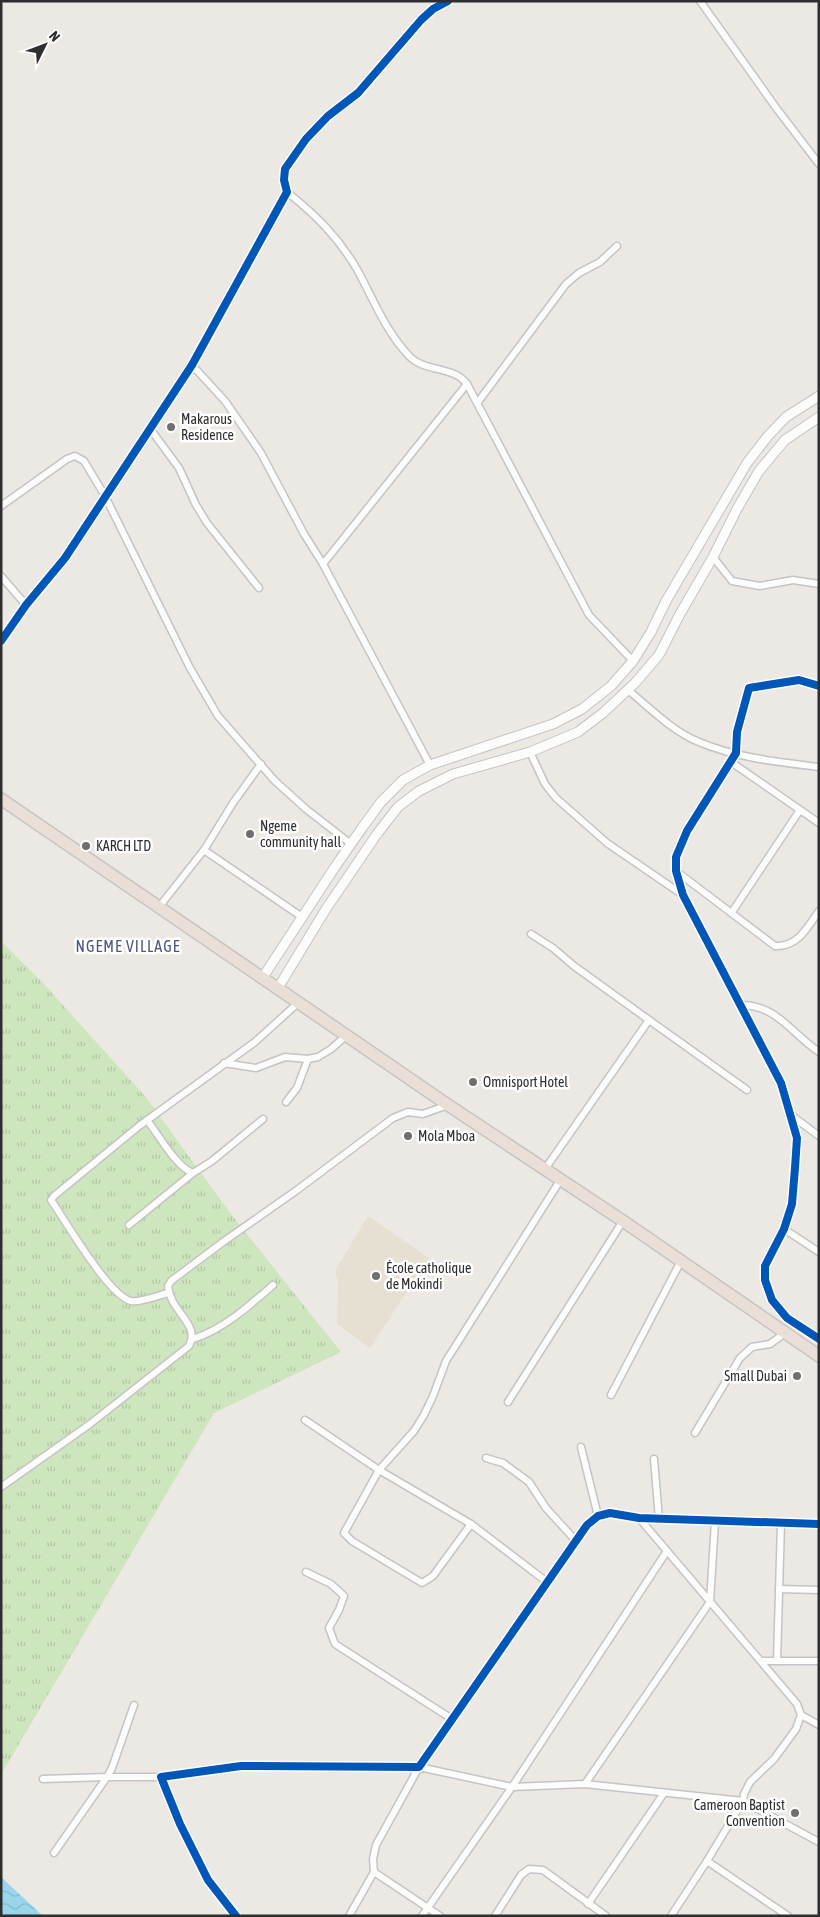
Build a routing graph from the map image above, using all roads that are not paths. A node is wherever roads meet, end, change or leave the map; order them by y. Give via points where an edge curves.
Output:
1 (428, 1) edge
2 (448, 1) edge
3 (700, 1) edge
4 (433, 9) junction
5 (819, 164) edge
6 (287, 192) junction
7 (617, 246) dead end
8 (192, 365) junction
9 (467, 384) junction
10 (819, 396) edge
11 (478, 402) junction
12 (816, 420) edge
13 (151, 430) junction
14 (105, 496) junction
15 (1, 506) edge
16 (713, 557) junction
17 (323, 564) junction
18 (1, 576) edge
19 (819, 584) edge
20 (259, 588) dead end
21 (26, 606) junction
22 (1, 641) edge
23 (633, 661) junction
24 (819, 686) edge
25 (628, 690) junction
26 (530, 752) junction
27 (736, 754) junction
28 (731, 762) junction
29 (260, 764) junction
30 (430, 765) junction
31 (819, 767) edge
32 (1, 799) edge
33 (800, 810) junction
34 (819, 824) edge
35 (351, 844) junction
36 (204, 850) junction
37 (676, 871) junction
38 (684, 895) junction
39 (159, 907) junction
40 (819, 911) edge
41 (732, 912) junction
42 (302, 917) junction
43 (531, 934) dead end
44 (263, 977) junction
45 (278, 988) junction
46 (299, 1002) junction
47 (741, 1005) junction
48 (649, 1020) junction
49 (347, 1035) junction
50 (819, 1052) edge
51 (308, 1059) junction
52 (224, 1063) junction
53 (747, 1090) dead end
54 (286, 1102) dead end
55 (448, 1105) junction
56 (791, 1115) junction
57 (263, 1118) dead end
58 (147, 1120) junction
59 (819, 1136) edge
60 (545, 1169) junction
61 (193, 1173) junction
62 (561, 1180) junction
63 (624, 1221) junction
64 (128, 1225) dead end
65 (784, 1229) junction
66 (819, 1252) edge
67 (681, 1261) junction
68 (274, 1285) dead end
69 (168, 1293) junction
70 (785, 1333) junction
71 (193, 1339) junction
72 (819, 1339) edge
73 (819, 1356) edge
74 (611, 1395) dead end
75 (508, 1402) dead end
76 (305, 1420) dead end
77 (695, 1433) dead end
78 (581, 1447) dead end
79 (486, 1458) dead end
80 (654, 1459) dead end
81 (379, 1470) junction
82 (1, 1487) edge
83 (598, 1516) junction
84 (639, 1518) junction
85 (659, 1519) junction
86 (715, 1520) junction
87 (780, 1523) junction
88 (471, 1524) junction
89 (819, 1524) edge
90 (576, 1541) junction
91 (667, 1551) junction
92 (306, 1572) dead end
93 (547, 1582) junction
94 (779, 1589) junction
95 (819, 1590) edge
96 (710, 1602) junction
97 (761, 1661) junction
98 (777, 1661) junction
99 (819, 1662) edge
100 (134, 1705) dead end
101 (801, 1715) junction
102 (452, 1719) junction
103 (819, 1725) edge
104 (419, 1767) junction
105 (107, 1777) junction
106 (161, 1777) junction
107 (43, 1779) dead end
108 (585, 1784) junction
109 (512, 1787) junction
110 (664, 1793) junction
111 (743, 1801) junction
112 (819, 1842) edge
113 (54, 1853) dead end
114 (707, 1861) junction
115 (374, 1872) junction
116 (588, 1904) junction
117 (428, 1908) junction
118 (236, 1916) edge
119 (349, 1916) edge
120 (422, 1916) edge
121 (440, 1916) edge
122 (495, 1916) edge
123 (606, 1916) edge
124 (671, 1916) edge
125 (788, 1916) edge

1 - 4 street
2 - 4 street
3 - 5 street
4 - 6 street via 358,92 306,139 285,168
6 - 8 street
6 - 9 street via 316,215 336,238 401,348 415,362 452,373
7 - 11 street via 600,262 566,284
8 - 13 street
8 - 17 street via 225,401 261,453
9 - 11 street
9 - 17 street
10 - 23 main road via 786,417 747,463
11 - 23 street via 589,615
12 - 16 main road via 785,440 759,471
13 - 14 street
13 - 20 street via 179,468 207,523
14 - 15 street via 84,461 74,456
14 - 21 street via 65,558
14 - 29 street via 190,668 218,716
16 - 19 street via 732,581 760,586 794,580
16 - 25 main road via 659,655
17 - 30 street
18 - 21 street
21 - 22 street
23 - 30 main road via 582,709 553,724
24 - 27 street via 799,680 749,688 737,732
25 - 26 main road via 578,732
25 - 27 street via 665,721 698,742
26 - 38 street via 545,784 556,798 607,843
26 - 45 main road via 453,774 398,807 352,870
27 - 28 street
27 - 31 street via 761,761
28 - 33 street
28 - 37 street via 687,831 676,856
29 - 35 street via 306,809
29 - 36 street
30 - 35 main road via 402,780
32 - 39 highway
33 - 34 street
33 - 41 street
35 - 42 main road
36 - 39 street
36 - 42 street
37 - 38 street
37 - 41 street
38 - 47 street
39 - 44 highway
40 - 41 street via 804,933 785,946 775,946
42 - 44 main road
43 - 48 street
44 - 45 highway
45 - 46 highway
46 - 49 highway
46 - 52 street via 255,1042
47 - 50 street via 754,1005 776,1015
47 - 56 street via 781,1083
48 - 53 street
48 - 60 street
49 - 51 street via 318,1057
49 - 55 highway
51 - 52 street via 285,1057 256,1068
51 - 54 street via 297,1088
52 - 58 street
55 - 60 highway
55 - 69 street via 423,1114 408,1112 393,1118 171,1281
56 - 59 street
56 - 65 street via 797,1138 796,1168 792,1204
57 - 61 street
58 - 61 street via 177,1160
58 - 69 street via 51,1200 103,1277 121,1296 133,1302
60 - 62 highway
61 - 64 street
62 - 63 highway
62 - 81 street via 446,1361 433,1396 414,1431
63 - 67 highway
63 - 75 street
65 - 66 street
65 - 72 street via 765,1266 767,1290 787,1318
67 - 70 highway
67 - 74 street
68 - 71 street via 208,1334
69 - 71 street via 192,1331
70 - 73 highway
70 - 77 street via 770,1344 752,1347 740,1358
71 - 82 street via 190,1346 112,1407
76 - 81 street
78 - 83 street
79 - 90 street via 503,1463 528,1482
80 - 85 street
81 - 88 street
81 - 88 street via 344,1533 422,1583 429,1581
83 - 84 street via 610,1513
83 - 90 street
84 - 85 street
84 - 91 street
85 - 86 street
86 - 87 street
86 - 96 street
87 - 89 street
87 - 94 street
88 - 93 street
90 - 93 street
91 - 96 street
91 - 109 street
92 - 102 street via 330,1584 344,1596 329,1628 335,1644
93 - 102 street
94 - 95 street
94 - 98 street
96 - 97 street
96 - 108 street
97 - 98 street
97 - 101 street via 797,1704
98 - 99 street
100 - 105 street
101 - 103 street
101 - 111 street via 796,1729 774,1759 750,1782
102 - 104 street
104 - 106 street via 241,1766
104 - 109 street
104 - 115 street via 376,1845
105 - 106 street
105 - 107 street
105 - 113 street
106 - 118 street via 208,1880
108 - 109 street
108 - 110 street
109 - 117 street
110 - 111 street
110 - 116 street
111 - 112 street
111 - 114 street
114 - 124 street
114 - 125 street
115 - 117 street
115 - 119 street
116 - 122 street via 543,1870 529,1869 521,1875
116 - 123 street
117 - 120 street
117 - 121 street

